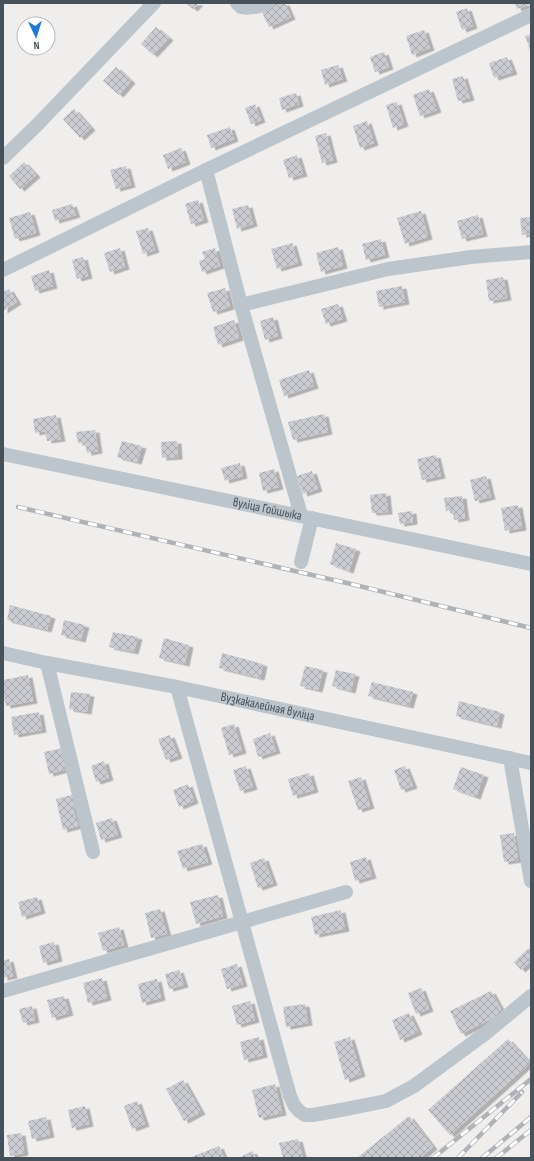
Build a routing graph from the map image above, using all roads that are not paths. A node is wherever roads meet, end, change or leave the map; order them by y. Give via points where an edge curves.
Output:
1 (154, 3) edge
2 (237, 3) edge
3 (267, 3) edge
4 (531, 15) edge
5 (3, 158) edge
6 (206, 170) junction
7 (531, 252) edge
8 (3, 270) edge
9 (241, 306) junction
10 (3, 454) edge
11 (307, 516) junction
12 (301, 562) dead end
13 (531, 564) edge
14 (3, 654) edge
15 (47, 663) junction
16 (177, 687) junction
17 (510, 758) junction
18 (531, 763) edge
19 (93, 852) dead end
20 (531, 881) edge
21 (346, 892) dead end
22 (242, 922) junction
23 (3, 991) edge
24 (531, 996) edge

1 - 5 street
2 - 3 street via 247,8
4 - 6 street
6 - 8 street
6 - 9 street
7 - 9 street via 471,256 388,269
9 - 11 street
10 - 11 street, вуліца Гойшыка
11 - 12 street
11 - 13 street, вуліца Гойшыка
14 - 15 street, Вузкакалейная вуліца
15 - 16 street, Вузкакалейная вуліца
15 - 19 street
16 - 17 street, Вузкакалейная вуліца
16 - 22 street
17 - 18 street, Вузкакалейная вуліца
17 - 20 street
21 - 22 street
22 - 23 street
22 - 24 street via 290,1096 294,1106 305,1114 313,1115 386,1101 414,1086

